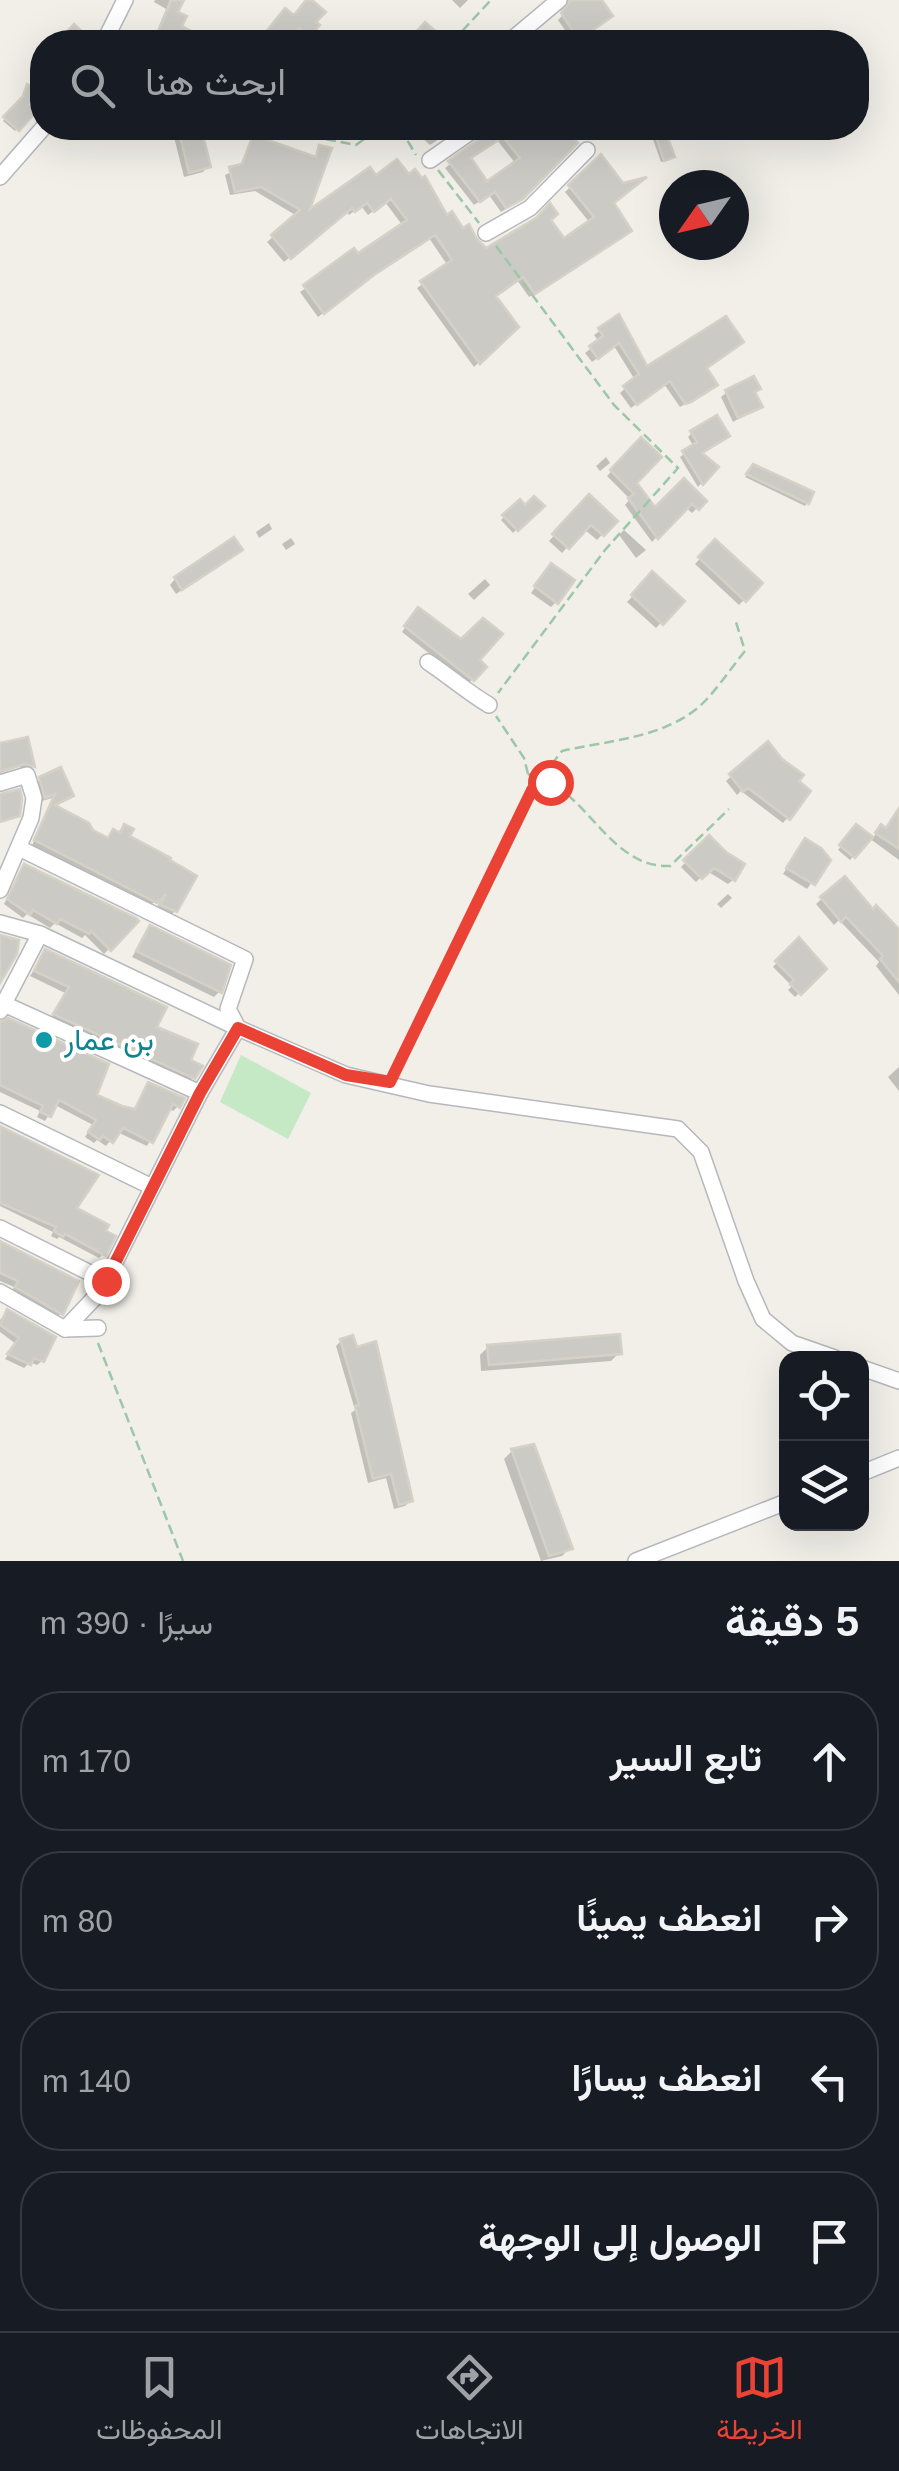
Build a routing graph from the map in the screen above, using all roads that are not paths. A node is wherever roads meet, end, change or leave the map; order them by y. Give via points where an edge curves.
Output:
1 (124, 0) edge
2 (559, 0) edge
3 (110, 30) edge
4 (523, 30) edge
5 (33, 140) edge
6 (459, 140) edge
7 (587, 150) dead end
8 (430, 160) road end
9 (0, 177) edge
10 (486, 233) road end
11 (428, 662) dead end
12 (489, 705) road end
13 (0, 783) edge
14 (19, 848) junction
15 (0, 890) edge
16 (0, 923) edge
17 (40, 934) junction
18 (2, 1008) edge
19 (238, 1028) junction
20 (200, 1093) junction
21 (0, 1114) edge
22 (152, 1187) junction
23 (0, 1228) edge
24 (106, 1281) junction
25 (0, 1292) edge
26 (98, 1328) road end
27 (65, 1329) junction
28 (815, 1351) edge
29 (869, 1370) edge
30 (899, 1380) edge
31 (899, 1458) edge
32 (869, 1470) edge
33 (779, 1505) edge
34 (636, 1561) edge

1 - 3 street
2 - 4 street
5 - 9 street
6 - 8 street
7 - 10 street via 530,208
11 - 12 street
13 - 14 street via 26,775 34,798
14 - 15 street
14 - 19 street via 245,959 228,1009
16 - 17 street
17 - 18 street
17 - 19 street
18 - 20 street
19 - 20 street
19 - 28 street via 346,1075 448,1097 678,1129 701,1152 762,1319 792,1343
20 - 22 street
21 - 22 street
22 - 24 street
23 - 24 street
24 - 27 street
25 - 27 street
26 - 27 street
29 - 30 street
31 - 32 street
33 - 34 street

